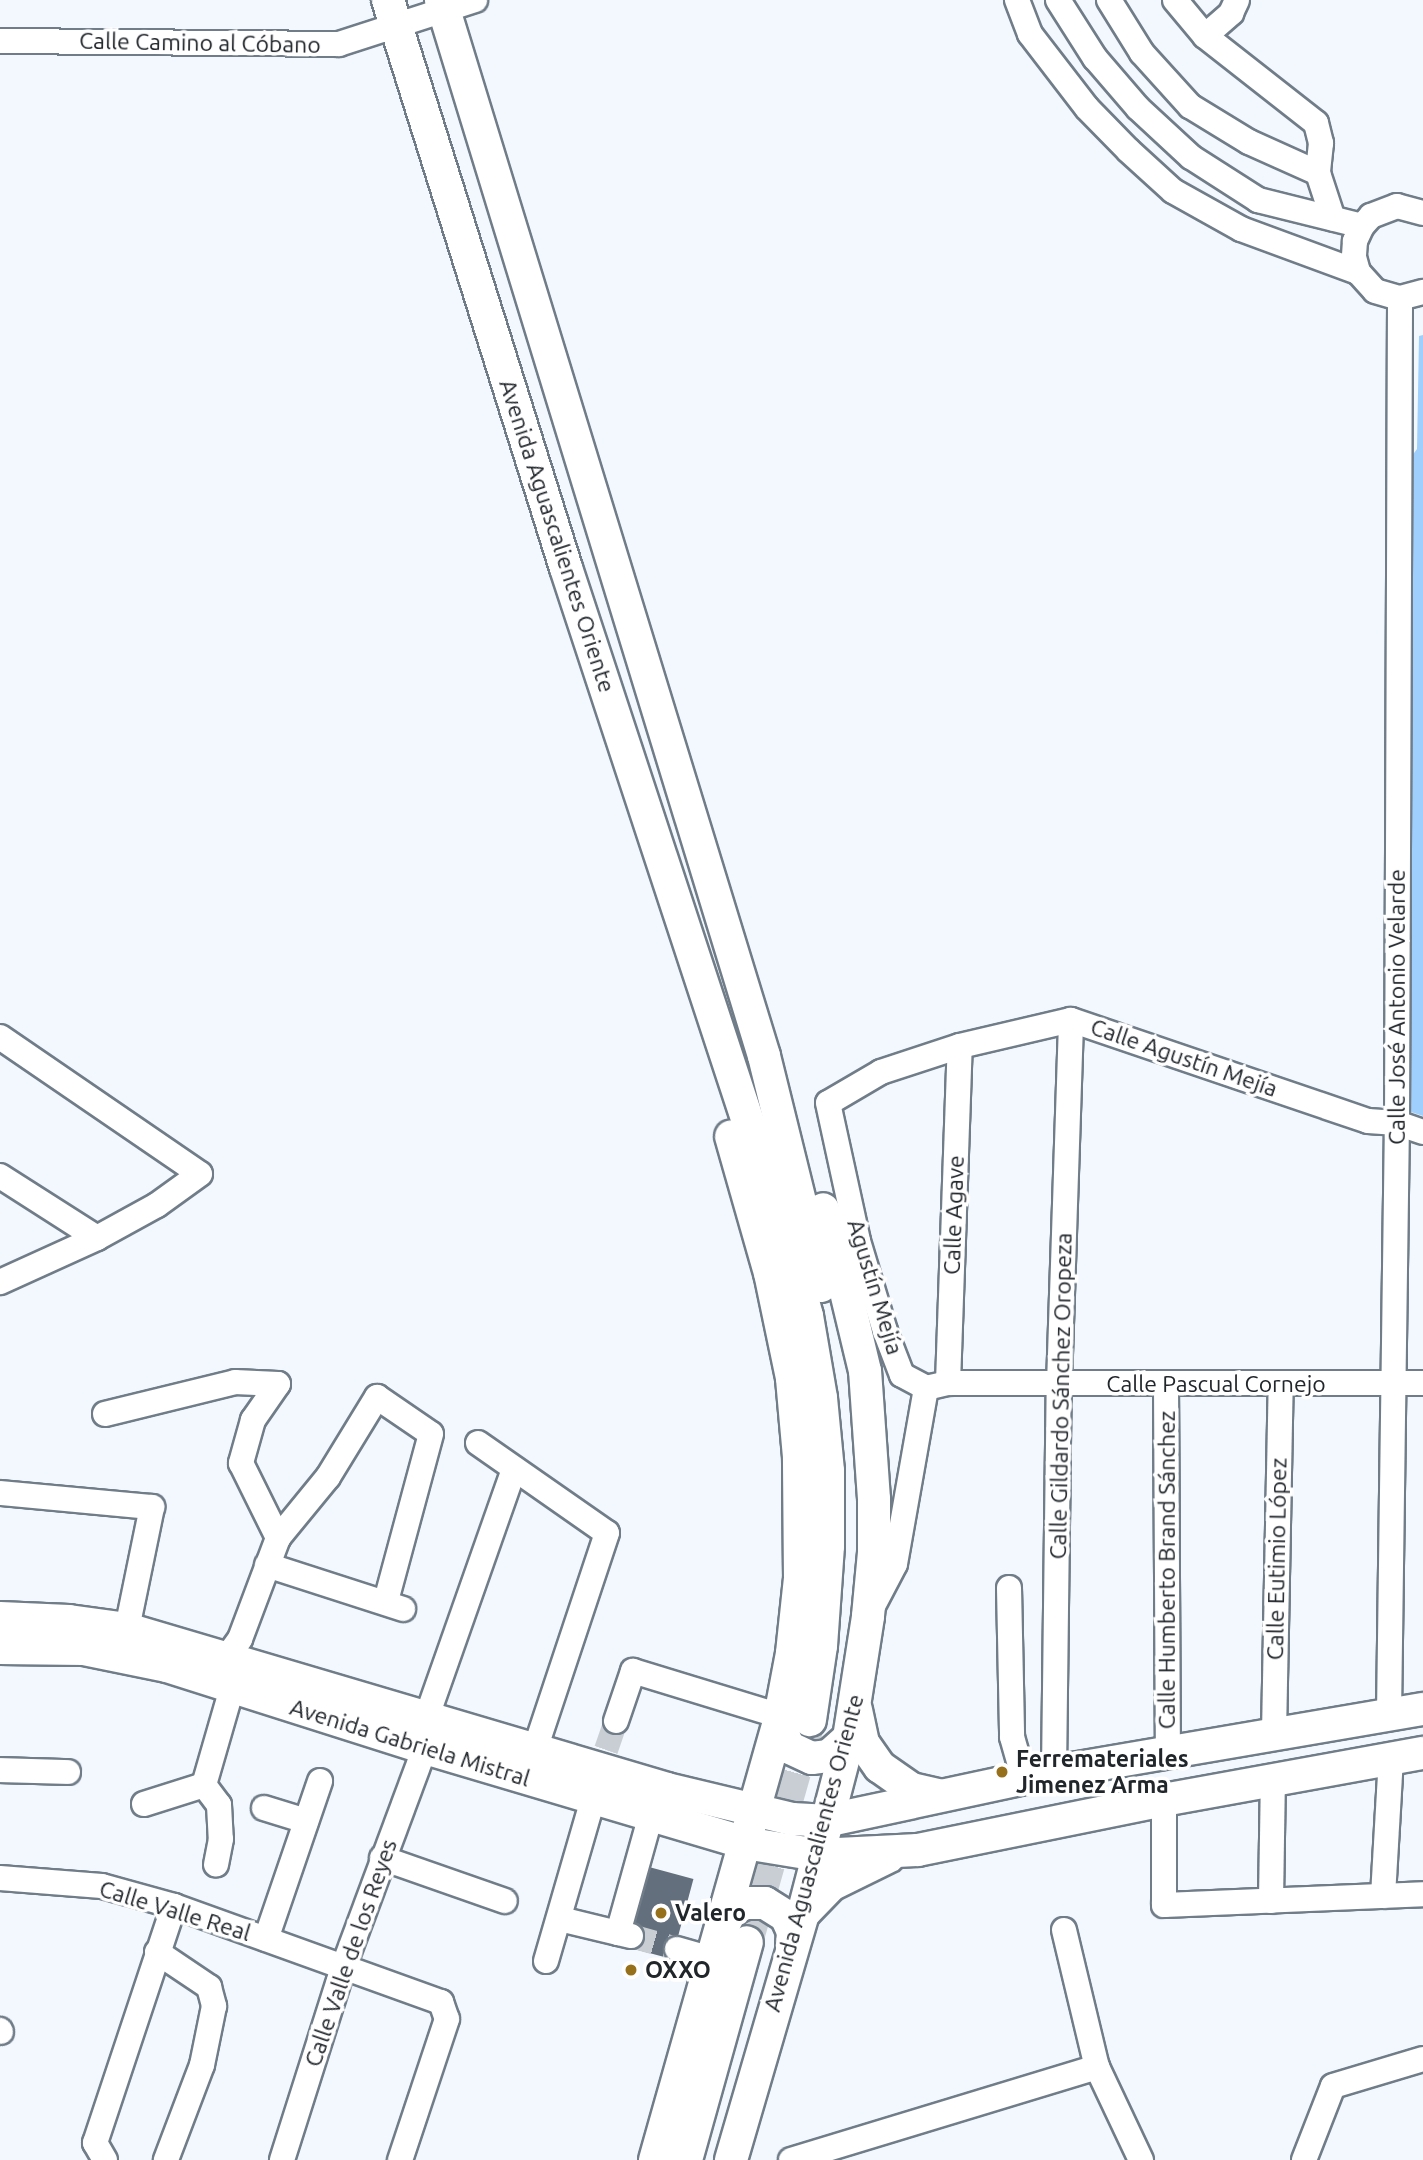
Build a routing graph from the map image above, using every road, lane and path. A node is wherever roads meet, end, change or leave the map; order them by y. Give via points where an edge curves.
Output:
1 (475, 0) edge
2 (1017, 0) edge
3 (1058, 0) edge
4 (1109, 0) edge
5 (1175, 0) edge
6 (1237, 0) edge
7 (445, 3) edge
8 (392, 12) edge
9 (1205, 36) junction
10 (0, 41) edge
11 (1318, 173) junction
12 (1423, 213) edge
13 (1333, 219) junction
14 (1362, 226) junction
15 (1358, 272) junction
16 (1412, 295) edge
17 (1071, 1020) junction
18 (0, 1037) edge
19 (960, 1046) junction
20 (764, 1056) junction
21 (828, 1103) joint
22 (1397, 1123) junction
23 (1423, 1132) edge
24 (0, 1176) edge
25 (97, 1238) junction
26 (0, 1282) edge
27 (1394, 1383) junction
28 (1423, 1383) edge
29 (1059, 1384) junction
30 (1281, 1384) junction
31 (937, 1385) junction
32 (1166, 1385) junction
33 (105, 1414) dead end
34 (478, 1443) dead end
35 (514, 1469) junction
36 (0, 1493) edge
37 (278, 1538) junction
38 (267, 1565) junction
39 (1009, 1588) dead end
40 (868, 1616) junction
41 (0, 1618) edge
42 (127, 1629) junction
43 (0, 1648) edge
44 (223, 1675) junction
45 (856, 1700) junction
46 (1423, 1709) edge
47 (1389, 1715) junction
48 (616, 1721) tunnel mouth
49 (810, 1725) junction
50 (425, 1734) junction
51 (1274, 1734) junction
52 (535, 1750) junction
53 (1423, 1753) edge
54 (1168, 1755) junction
55 (1391, 1759) junction
56 (0, 1770) edge
57 (68, 1772) dead end
58 (1054, 1772) junction
59 (600, 1773) junction
60 (1024, 1779) junction
61 (1273, 1780) junction
62 (320, 1781) dead end
63 (204, 1785) junction
64 (951, 1795) junction
65 (1164, 1800) junction
66 (144, 1804) dead end
67 (264, 1808) dead end
68 (754, 1809) junction
69 (651, 1815) junction
70 (306, 1821) junction
71 (825, 1821) junction
72 (745, 1843) junction
73 (899, 1851) junction
74 (818, 1855) junction
75 (382, 1858) junction
76 (216, 1865) dead end
77 (0, 1878) edge
78 (1423, 1894) edge
79 (1383, 1896) junction
80 (505, 1901) dead end
81 (1271, 1901) junction
82 (174, 1906) junction
83 (803, 1914) junction
84 (560, 1919) junction
85 (1064, 1930) dead end
86 (266, 1939) junction
87 (757, 1941) junction
88 (677, 1949) tunnel mouth
89 (157, 1952) junction
90 (713, 1959) junction
91 (546, 1962) dead end
92 (343, 1968) junction
93 (1423, 2059) edge
94 (1097, 2067) junction
95 (100, 2152) edge
96 (166, 2160) edge
97 (282, 2160) edge
98 (400, 2160) edge
99 (655, 2160) edge
100 (686, 2160) edge
101 (705, 2160) edge
102 (731, 2160) edge
103 (791, 2160) edge
104 (1141, 2160) edge
105 (1304, 2160) edge

1 - 7 street, Calle Camino al Cóbano
2 - 15 street via 1030,34 1087,107 1173,191 1241,229
3 - 13 street via 1095,58 1138,108 1191,157 1258,200
4 - 11 street via 1142,53 1190,106 1249,142
5 - 9 street
6 - 9 street via 1231,13
7 - 8 street, Calle Camino al Cóbano
7 - 20 main road, Avenida Aguascalientes Oriente
8 - 10 street, Calle Camino al Cóbano via 356,41 322,46
8 - 49 main road, Avenida Aguascalientes Oriente via 566,568 785,1234 807,1316 828,1471 821,1646
9 - 11 street via 1316,123 1321,143
11 - 13 street
12 - 14 street via 1397,206 1383,209
13 - 14 street
14 - 15 street via 1355,241
15 - 16 street via 1375,291
16 - 22 street, Calle José Antonio Velarde via 1398,862
17 - 19 street, Calle Agustín Mejía
17 - 22 street, Calle Agustín Mejía via 1368,1121
17 - 29 street, Calle Gildardo Sánchez Oropeza
18 - 25 street via 200,1174 157,1205
19 - 21 street, Calle Agustín Mejía via 881,1072
19 - 31 street, Calle Agave
20 - 40 main road, Avenida Aguascalientes Oriente via 787,1082 865,1371 874,1499
20 - 49 main road, Avenida Aguascalientes Oriente via 831,1324 848,1471 841,1651
21 - 31 street, Agustín Mejía via 858,1241 902,1375
22 - 23 street, Calle Agustín Mejía
22 - 27 street, Calle José Antonio Velarde
24 - 25 street
25 - 26 street
27 - 28 street, Calle Pascual Cornejo
27 - 30 street, Calle Pascual Cornejo
27 - 47 street, Calle José Antonio Velarde
29 - 31 street, Calle Pascual Cornejo
29 - 32 street, Calle Pascual Cornejo
29 - 58 street, Calle Gildardo Sánchez Oropeza
30 - 32 street, Calle Pascual Cornejo
30 - 51 street, Calle Eutimio López
31 - 40 street via 895,1564
32 - 54 street, Calle Humberto Brand Sánchez
33 - 37 street via 235,1382 278,1384 253,1420 241,1463
34 - 35 street
35 - 50 street, Calle Valle de los Reyes
35 - 52 street via 607,1533
36 - 42 street via 152,1507
37 - 38 street
37 - 38 street via 328,1477 377,1397 431,1434 395,1605
38 - 44 street
39 - 60 street via 1012,1737
40 - 45 main road, Avenida Aguascalientes Oriente
41 - 42 main road, Avenida Gabriela Mistral
42 - 44 main road, Avenida Gabriela Mistral
43 - 44 main road, Avenida Gabriela Mistral via 84,1650
44 - 50 main road, Avenida Gabriela Mistral
44 - 63 street
45 - 49 main road, Avenida Aguascalientes Oriente
45 - 64 main road via 863,1743 880,1767 912,1789
46 - 47 main road, Avenida Gabriela Mistral
47 - 51 main road, Avenida Gabriela Mistral
48 - 49 street via 633,1671
49 - 68 main road, Avenida Aguascalientes Oriente
49 - 71 main road, Avenida Aguascalientes Oriente
50 - 52 main road, Avenida Gabriela Mistral
50 - 59 main road, Avenida Gabriela Mistral
50 - 75 street, Calle Valle de los Reyes
51 - 54 main road, Avenida Gabriela Mistral
52 - 59 main road, Avenida Gabriela Mistral
53 - 55 main road, Avenida Gabriela Mistral
54 - 58 main road, Avenida Gabriela Mistral
55 - 61 main road, Avenida Gabriela Mistral
55 - 79 street
56 - 57 street
58 - 60 main road, Avenida Gabriela Mistral
59 - 68 main road, Avenida Gabriela Mistral
59 - 69 main road, Avenida Gabriela Mistral
59 - 84 street
60 - 64 main road, Avenida Gabriela Mistral
61 - 65 main road, Avenida Gabriela Mistral
61 - 81 street
62 - 70 street, Calle Valle Real
63 - 66 street
63 - 76 street via 219,1805 221,1839
64 - 71 main road, Avenida Gabriela Mistral
65 - 73 main road, Avenida Gabriela Mistral
65 - 81 street via 1164,1905
67 - 70 street
68 - 71 main road, Avenida Gabriela Mistral via 792,1819
68 - 72 main road, Avenida Aguascalientes Oriente
69 - 72 main road, Avenida Gabriela Mistral
69 - 84 street via 624,1934
70 - 86 street, Calle Valle Real
71 - 74 main road, Avenida Aguascalientes Oriente
72 - 74 main road, Avenida Gabriela Mistral
72 - 87 main road, Avenida Aguascalientes Oriente
73 - 74 main road, Avenida Gabriela Mistral
73 - 83 main road via 831,1885
74 - 83 main road, Avenida Aguascalientes Oriente
75 - 80 street
75 - 92 street, Calle Valle de los Reyes
77 - 82 street, Calle Valle Real via 102,1886
78 - 79 street
79 - 81 street
82 - 86 street, Calle Valle Real
82 - 89 street
83 - 87 main road, Avenida Aguascalientes Oriente
84 - 91 street
85 - 94 street
86 - 92 street, Calle Valle Real
87 - 90 main road, Avenida Aguascalientes Oriente
87 - 100 main road, Avenida Aguascalientes Oriente
87 - 101 main road, Avenida Aguascalientes Oriente
87 - 102 main road, Avenida Aguascalientes Oriente
88 - 90 street
89 - 95 street
89 - 96 street via 209,1987 214,2006 202,2065
90 - 99 main road, Avenida Aguascalientes Oriente
92 - 97 street, Calle Valle de los Reyes
92 - 98 street, Calle Valle Real via 441,2002 445,2009 447,2019
93 - 105 street via 1333,2086
94 - 103 street
94 - 104 street

